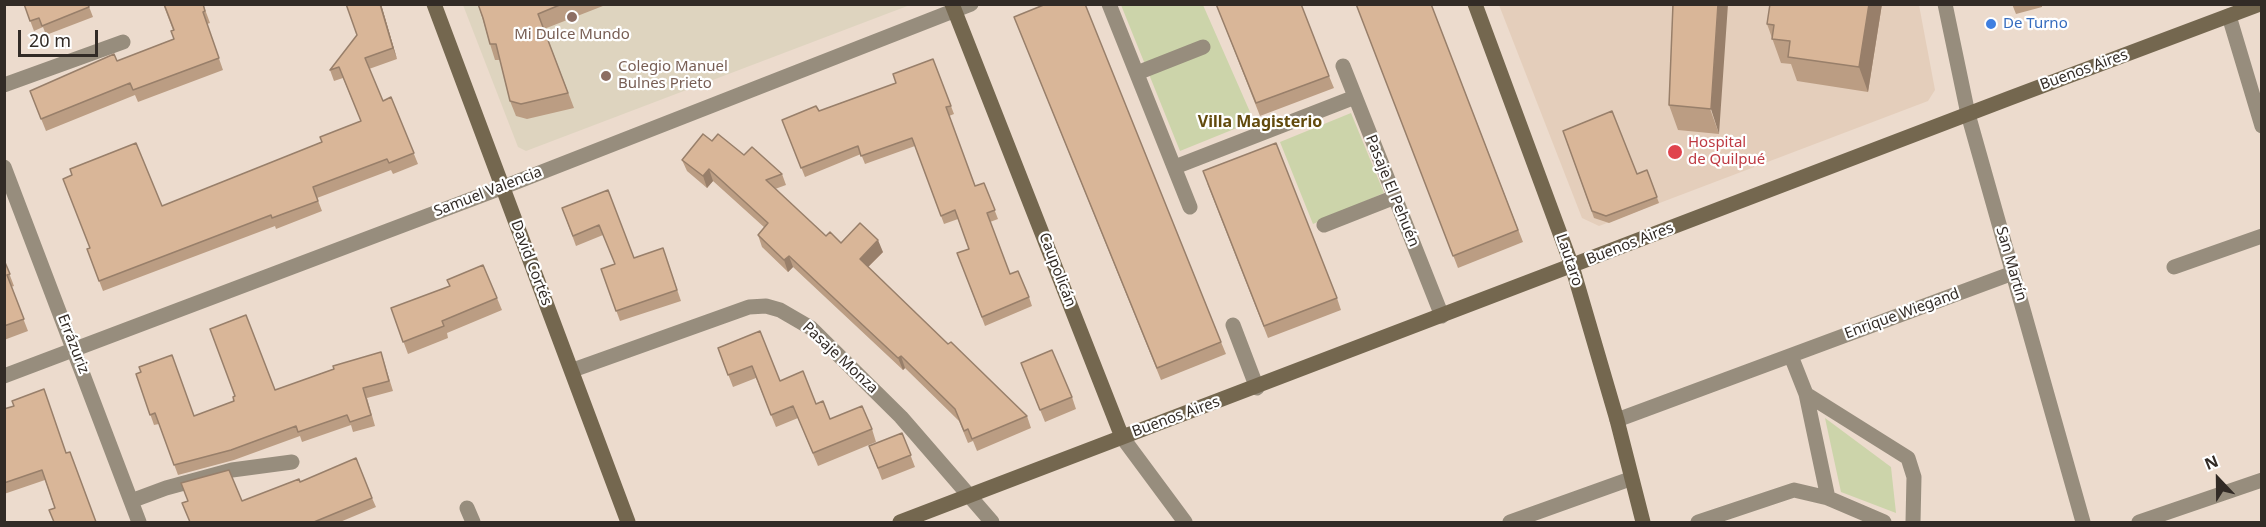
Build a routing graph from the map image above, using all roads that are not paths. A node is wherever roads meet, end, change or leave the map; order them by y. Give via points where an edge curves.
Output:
1 (434, 4) edge
2 (971, 4) edge
3 (1109, 4) edge
4 (1474, 4) edge
5 (1945, 4) edge
6 (2260, 4) edge
7 (953, 8) edge
8 (2229, 16) junction
9 (123, 42) dead end
10 (1203, 47) dead end
11 (1343, 66) dead end
12 (1137, 73) junction
13 (4, 85) edge
14 (1355, 97) junction
15 (1968, 114) junction
16 (2262, 126) edge
17 (4, 167) edge
18 (1175, 167) junction
19 (501, 188) junction
20 (1395, 197) junction
21 (1190, 207) dead end
22 (1324, 225) dead end
23 (2262, 236) edge
24 (1572, 266) junction
25 (2174, 267) dead end
26 (2013, 273) junction
27 (1442, 316) junction
28 (1233, 325) dead end
29 (76, 349) junction
30 (1791, 356) junction
31 (573, 370) junction
32 (4, 376) edge
33 (1257, 388) junction
34 (1806, 394) junction
35 (1617, 420) junction
36 (1122, 437) junction
37 (292, 462) dead end
38 (1630, 479) junction
39 (2262, 480) edge
40 (969, 495) junction
41 (1828, 498) junction
42 (131, 501) junction
43 (139, 522) edge
44 (628, 522) edge
45 (900, 522) edge
46 (992, 522) edge
47 (1185, 522) edge
48 (1510, 522) edge
49 (1643, 522) edge
50 (1698, 522) edge
51 (1884, 522) edge
52 (1912, 522) edge
53 (2083, 522) edge
54 (2139, 522) edge

1 - 19 street, David Cortés
2 - 7 street, Samuel Valencia
3 - 12 street
4 - 24 street, Lautaro
5 - 15 street, San Martín
6 - 8 street, Buenos Aires
7 - 19 street, Samuel Valencia
7 - 36 street, Caupolicán
8 - 15 street, Buenos Aires
8 - 16 street
9 - 13 street
10 - 12 street
11 - 14 street, Pasaje El Pehuén
12 - 18 street
14 - 18 street
14 - 20 street, Pasaje El Pehuén
15 - 24 street, Buenos Aires
15 - 26 street, San Martín
17 - 29 street, Errázuriz
18 - 21 street
19 - 29 street, Samuel Valencia
19 - 31 street, David Cortés
20 - 22 street
20 - 27 street, Pasaje El Pehuén
23 - 25 street
24 - 27 street, Buenos Aires
24 - 35 street, Lautaro
26 - 30 street, Enrique Wiegand
26 - 53 street, San Martín
27 - 33 street, Buenos Aires
28 - 33 street
29 - 32 street, Samuel Valencia
29 - 42 street, Errázuriz
30 - 34 street
30 - 35 street, Enrique Wiegand
31 - 40 street, Pasaje Monza via 749,307 780,310 811,328 930,449
31 - 44 street, David Cortés
33 - 36 street, Buenos Aires
34 - 41 street
34 - 52 street via 1908,458 1914,477
35 - 38 street, Lautaro
36 - 40 street, Buenos Aires
36 - 47 street, Caupolicán
37 - 42 street via 232,470
38 - 48 street
38 - 49 street, Lautaro
39 - 54 street
40 - 45 street, Buenos Aires
40 - 46 street, Pasaje Monza
41 - 50 street via 1794,490
41 - 51 street
42 - 43 street, Errázuriz

